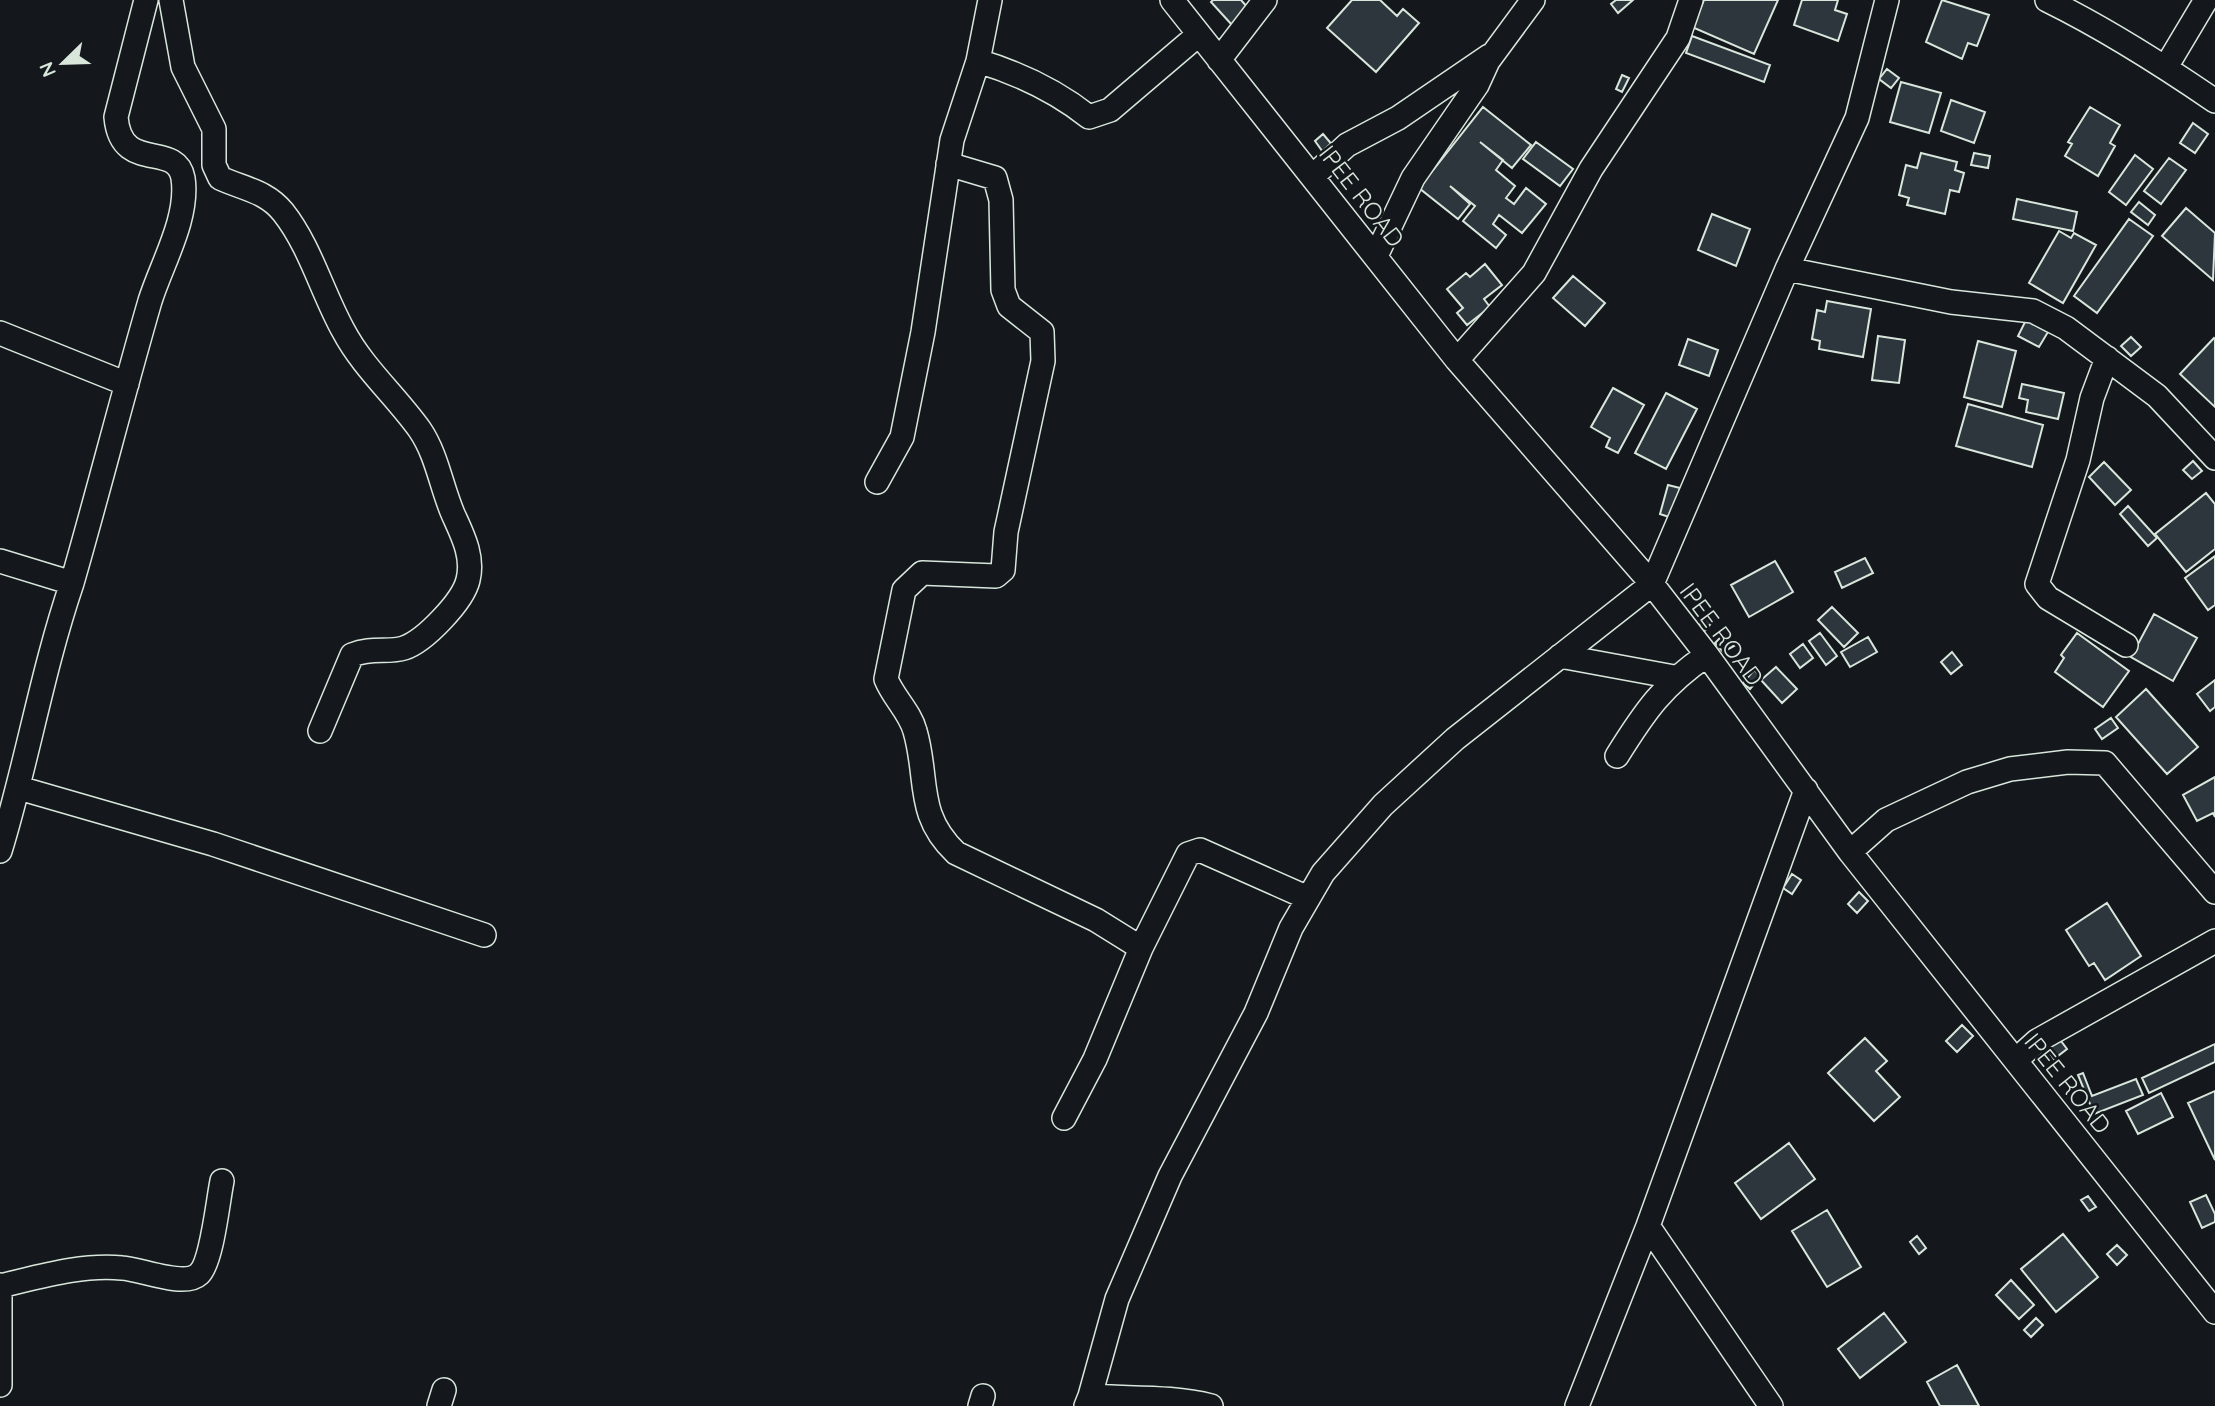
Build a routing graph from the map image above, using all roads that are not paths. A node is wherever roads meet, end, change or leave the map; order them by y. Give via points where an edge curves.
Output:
1 (146, 0) edge
2 (171, 0) edge
3 (990, 0) edge
4 (1172, 0) edge
5 (1265, 0) edge
6 (1533, 0) edge
7 (1691, 0) edge
8 (1887, 0) edge
9 (2047, 0) edge
10 (2206, 0) edge
11 (1198, 35) junction
12 (1493, 54) junction
13 (1219, 60) junction
14 (978, 61) junction
15 (2166, 67) junction
16 (2215, 101) edge
17 (948, 164) junction
18 (1312, 176) junction
19 (1376, 256) junction
20 (1787, 269) junction
21 (0, 333) edge
22 (2107, 358) junction
23 (1457, 360) junction
24 (127, 384) junction
25 (2215, 458) edge
26 (877, 482) dead end
27 (0, 561) edge
28 (72, 583) junction
29 (1652, 584) junction
30 (2126, 645) dead end
31 (1707, 655) junction
32 (1560, 656) junction
33 (1674, 677) junction
34 (320, 731) dead end
35 (1617, 756) dead end
36 (19, 788) junction
37 (1806, 790) junction
38 (0, 851) edge
39 (1850, 852) junction
40 (2215, 892) edge
41 (1308, 898) junction
42 (484, 935) dead end
43 (2215, 941) edge
44 (1140, 948) junction
45 (2016, 1060) junction
46 (1065, 1118) dead end
47 (222, 1181) dead end
48 (1648, 1226) junction
49 (0, 1285) edge
50 (2214, 1307) edge
51 (0, 1385) edge
52 (1088, 1401) edge
53 (1211, 1406) edge
54 (1577, 1406) edge
55 (1771, 1406) edge

1 - 24 street via 116,117 118,136 129,149 169,160 182,175 184,203
2 - 34 street via 183,67 214,129 214,165 220,178 265,194 284,213 365,368 422,433 469,558 468,580 459,601 421,638 404,648 367,649 352,655
3 - 14 street
4 - 11 street, IPEE ROAD
5 - 13 street
6 - 12 street
7 - 23 street via 1678,38 1591,169 1534,273
8 - 20 street via 1857,118
9 - 15 street
10 - 15 street
11 - 13 street, IPEE ROAD
11 - 14 street via 1110,110 1088,117 1014,72
12 - 18 street via 1398,118 1347,145
12 - 19 street via 1403,195
13 - 18 street, IPEE ROAD
14 - 17 street
15 - 16 street
17 - 26 street via 902,437
17 - 44 street via 995,178 1002,200 1003,290 1009,306 1042,332 1043,361 1006,532 1003,570 996,576 922,573 912,582 904,590 886,679 915,729 927,811 941,839 956,853 1096,920
18 - 19 street, IPEE ROAD
19 - 23 street, IPEE ROAD
20 - 22 street via 1951,302 2033,311
20 - 29 street
21 - 24 street
22 - 25 street via 2157,396
22 - 30 street via 2037,584 2049,598
23 - 29 street, IPEE ROAD
24 - 28 street
27 - 28 street
28 - 36 street
29 - 31 street, IPEE ROAD
29 - 32 street
31 - 33 street
31 - 37 street, IPEE ROAD
32 - 33 street
32 - 41 street via 1455,739 1383,804 1323,873
33 - 35 street via 1643,713
36 - 38 street
36 - 42 street via 213,844
37 - 39 street, IPEE ROAD
37 - 48 street
39 - 40 street via 1886,820 1967,782 2010,769 2105,763
39 - 45 street, IPEE ROAD
41 - 44 street via 1200,850 1188,854
41 - 52 street via 1256,1013 1170,1176 1117,1299
43 - 45 street via 2037,1041
44 - 46 street via 1095,1059
45 - 50 street, IPEE ROAD
47 - 49 street via 200,1274 186,1280 121,1267 70,1270
48 - 54 street
48 - 55 street
49 - 51 street
52 - 53 street via 1185,1400

